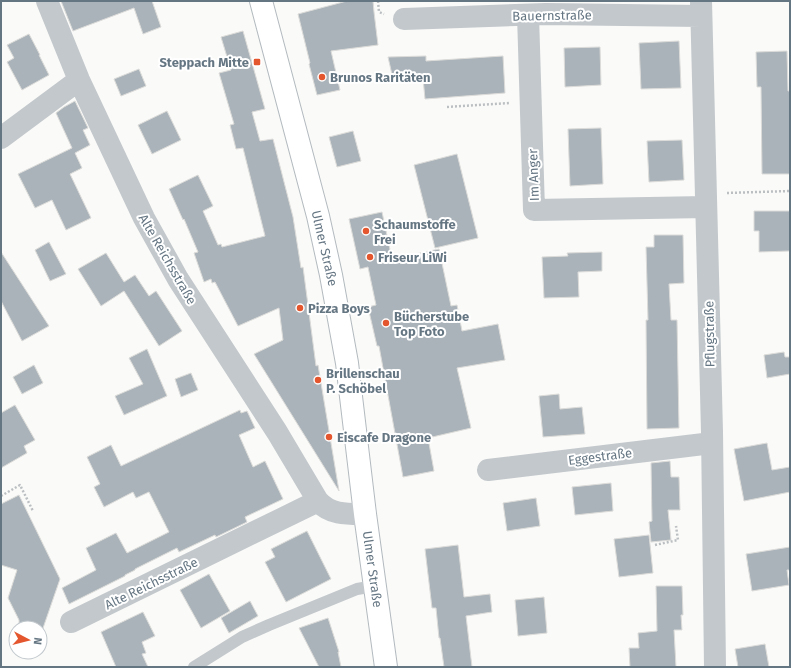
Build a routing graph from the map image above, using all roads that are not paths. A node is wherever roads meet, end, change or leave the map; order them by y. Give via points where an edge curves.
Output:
1 (47, 1) edge
2 (261, 1) edge
3 (701, 8) edge
4 (528, 15) junction
5 (404, 19) dead end
6 (79, 80) junction
7 (1, 137) edge
8 (706, 201) junction
9 (712, 443) junction
10 (488, 470) dead end
11 (318, 501) junction
12 (365, 514) junction
13 (375, 586) junction
14 (70, 622) dead end
15 (194, 667) edge
16 (386, 667) edge
17 (715, 667) edge

1 - 6 street, Alte Reichsstraße
2 - 12 street, Ulmer Straße via 330,268 347,363
3 - 4 street, Bauernstraße
3 - 8 street, Pflugstraße
4 - 5 street, Bauernstraße
4 - 8 street, Im Anger via 534,210
6 - 7 street
6 - 11 street, Alte Reichsstraße via 135,202 178,279 277,432
8 - 9 street, Pflugstraße
9 - 10 street, Eggestraße
9 - 17 street, Pflugstraße
11 - 12 street, Alte Reichsstraße via 322,506 338,513
11 - 14 street, Alte Reichsstraße
12 - 13 street, Ulmer Straße
13 - 15 lane via 357,589 242,637
13 - 16 street, Ulmer Straße

